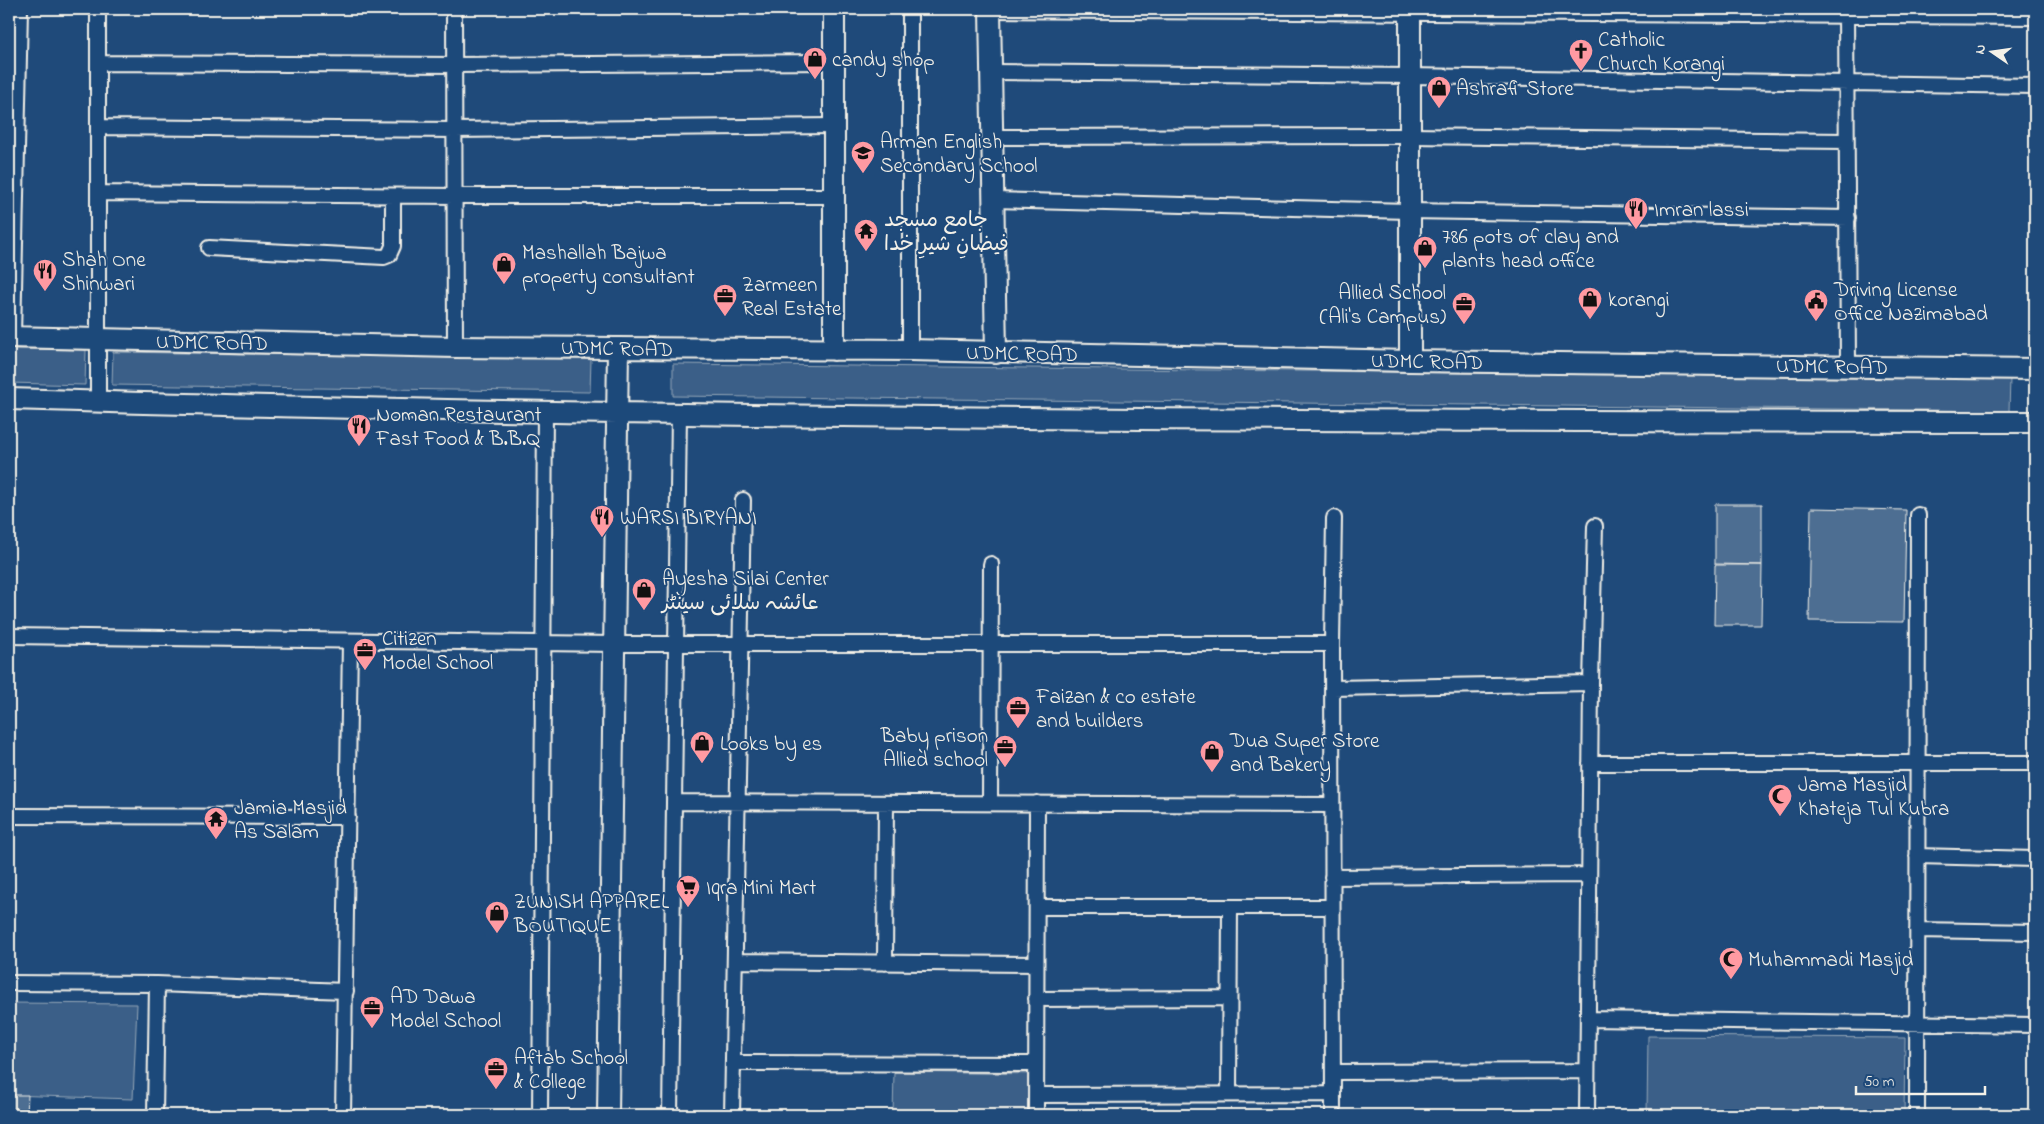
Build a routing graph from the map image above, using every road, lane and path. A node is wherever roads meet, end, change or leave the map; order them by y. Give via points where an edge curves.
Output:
1 (17, 9) edge
2 (98, 9) edge
3 (454, 9) edge
4 (834, 9) edge
5 (910, 9) edge
6 (990, 9) edge
7 (1410, 10) edge
8 (1846, 12) edge
9 (2035, 17) edge
10 (834, 62) junction
11 (98, 63) junction
12 (454, 65) junction
13 (991, 72) junction
14 (1409, 76) junction
15 (1845, 82) junction
16 (2035, 86) edge
17 (834, 126) junction
18 (98, 127) junction
19 (455, 130) junction
20 (1409, 136) junction
21 (992, 138) junction
22 (1846, 141) junction
23 (98, 193) junction
24 (393, 196) junction
25 (455, 196) junction
26 (834, 196) junction
27 (994, 200) junction
28 (1409, 210) junction
29 (1848, 218) junction
30 (209, 248) dead end
31 (9, 337) edge
32 (98, 339) junction
33 (455, 347) junction
34 (618, 348) junction
35 (834, 350) junction
36 (910, 350) junction
37 (996, 353) junction
38 (1410, 361) junction
39 (1848, 366) junction
40 (2035, 369) edge
41 (9, 399) edge
42 (98, 401) junction
43 (545, 411) junction
44 (618, 412) junction
45 (680, 413) junction
46 (2035, 422) edge
47 (743, 500) dead end
48 (1918, 515) dead end
49 (1334, 518) dead end
50 (1595, 526) dead end
51 (991, 564) dead end
52 (9, 636) edge
53 (350, 641) junction
54 (544, 643) junction
55 (614, 644) junction
56 (676, 644) junction
57 (740, 644) junction
58 (991, 644) junction
59 (1332, 644) junction
60 (1591, 683) junction
61 (1332, 688) junction
62 (1590, 763) junction
63 (1917, 763) junction
64 (2035, 763) edge
65 (674, 802) junction
66 (737, 802) junction
67 (886, 803) junction
68 (990, 803) junction
69 (1037, 803) junction
70 (1332, 805) junction
71 (9, 816) edge
72 (348, 817) junction
73 (1917, 856) junction
74 (2035, 858) edge
75 (1589, 875) junction
76 (1332, 877) junction
77 (1037, 907) junction
78 (1332, 907) junction
79 (1230, 908) junction
80 (1917, 930) junction
81 (2035, 932) edge
82 (735, 961) junction
83 (885, 963) junction
84 (1036, 964) junction
85 (9, 983) edge
86 (157, 984) junction
87 (346, 991) junction
88 (1036, 998) junction
89 (1229, 998) junction
90 (1588, 1019) junction
91 (1917, 1023) junction
92 (2035, 1025) edge
93 (733, 1063) junction
94 (1036, 1064) junction
95 (1587, 1071) junction
96 (1333, 1072) junction
97 (1229, 1094) junction
98 (1333, 1094) junction
99 (1036, 1095) junction
100 (155, 1115) edge
101 (344, 1115) edge
102 (540, 1115) edge
103 (608, 1115) edge
104 (670, 1115) edge
105 (732, 1115) edge
106 (1036, 1115) edge
107 (1333, 1115) edge
108 (1587, 1115) edge
109 (1917, 1115) edge

1 - 31 main road
2 - 11 street
3 - 12 street
4 - 10 main road
5 - 36 street
6 - 7 street
6 - 13 main road
7 - 8 street
7 - 14 main road
8 - 9 street
8 - 15 street
10 - 12 street
10 - 17 main road
11 - 12 street
11 - 18 street
12 - 19 street
13 - 14 street
13 - 21 main road
14 - 15 street
14 - 20 main road
15 - 16 street
15 - 22 street
17 - 19 street
17 - 26 main road
18 - 19 street
18 - 23 street
19 - 25 street
20 - 21 street
20 - 22 street
20 - 28 main road
21 - 27 main road
22 - 29 street
23 - 24 street
23 - 32 street
24 - 25 street
24 - 30 street via 393,246 389,255 384,257
25 - 26 street
25 - 33 street
26 - 35 main road
27 - 28 street
27 - 37 main road
28 - 29 street
28 - 38 main road
29 - 39 street
31 - 32 main road, UDMC ROAD
32 - 33 main road, UDMC ROAD
32 - 42 street
33 - 34 main road, UDMC ROAD
34 - 35 main road, UDMC ROAD
34 - 44 main road
35 - 36 main road, UDMC ROAD
36 - 37 main road, UDMC ROAD
37 - 38 main road, UDMC ROAD
38 - 39 main road, UDMC ROAD
39 - 40 main road, UDMC ROAD
41 - 42 main road
42 - 43 main road
43 - 44 main road
43 - 54 street
44 - 45 main road
44 - 55 main road
45 - 46 main road via 1331,421
45 - 56 street
47 - 57 street
48 - 63 street
49 - 59 street
50 - 60 street
51 - 58 street
52 - 53 street
53 - 54 street
53 - 72 street
54 - 55 street
54 - 102 street
55 - 56 street
55 - 103 main road
56 - 57 street
56 - 65 street
57 - 58 street
57 - 66 street
58 - 59 street
58 - 68 street
59 - 61 street
60 - 61 street
60 - 62 street
61 - 70 street
62 - 63 street
62 - 75 street
63 - 64 street
63 - 73 street
65 - 66 street
65 - 104 street
66 - 67 street
66 - 82 street
67 - 68 street
67 - 83 street
68 - 69 street
69 - 70 street
69 - 77 street
70 - 76 street
71 - 72 street
72 - 87 street
73 - 74 street
73 - 80 street
75 - 76 street
75 - 90 street
76 - 78 street
77 - 79 street
77 - 84 street
78 - 79 street
78 - 96 street
79 - 89 street
80 - 81 street
80 - 91 street
82 - 83 street
82 - 93 street
83 - 84 street
84 - 88 street
85 - 86 street
86 - 87 street
86 - 100 street
87 - 101 street
88 - 89 street
88 - 94 street
89 - 97 street
90 - 91 street
90 - 95 street
91 - 92 street
91 - 109 street
93 - 94 street
93 - 105 street
94 - 99 street
95 - 96 street
95 - 108 street
96 - 98 street
97 - 98 street
97 - 99 street
98 - 107 street
99 - 106 street

